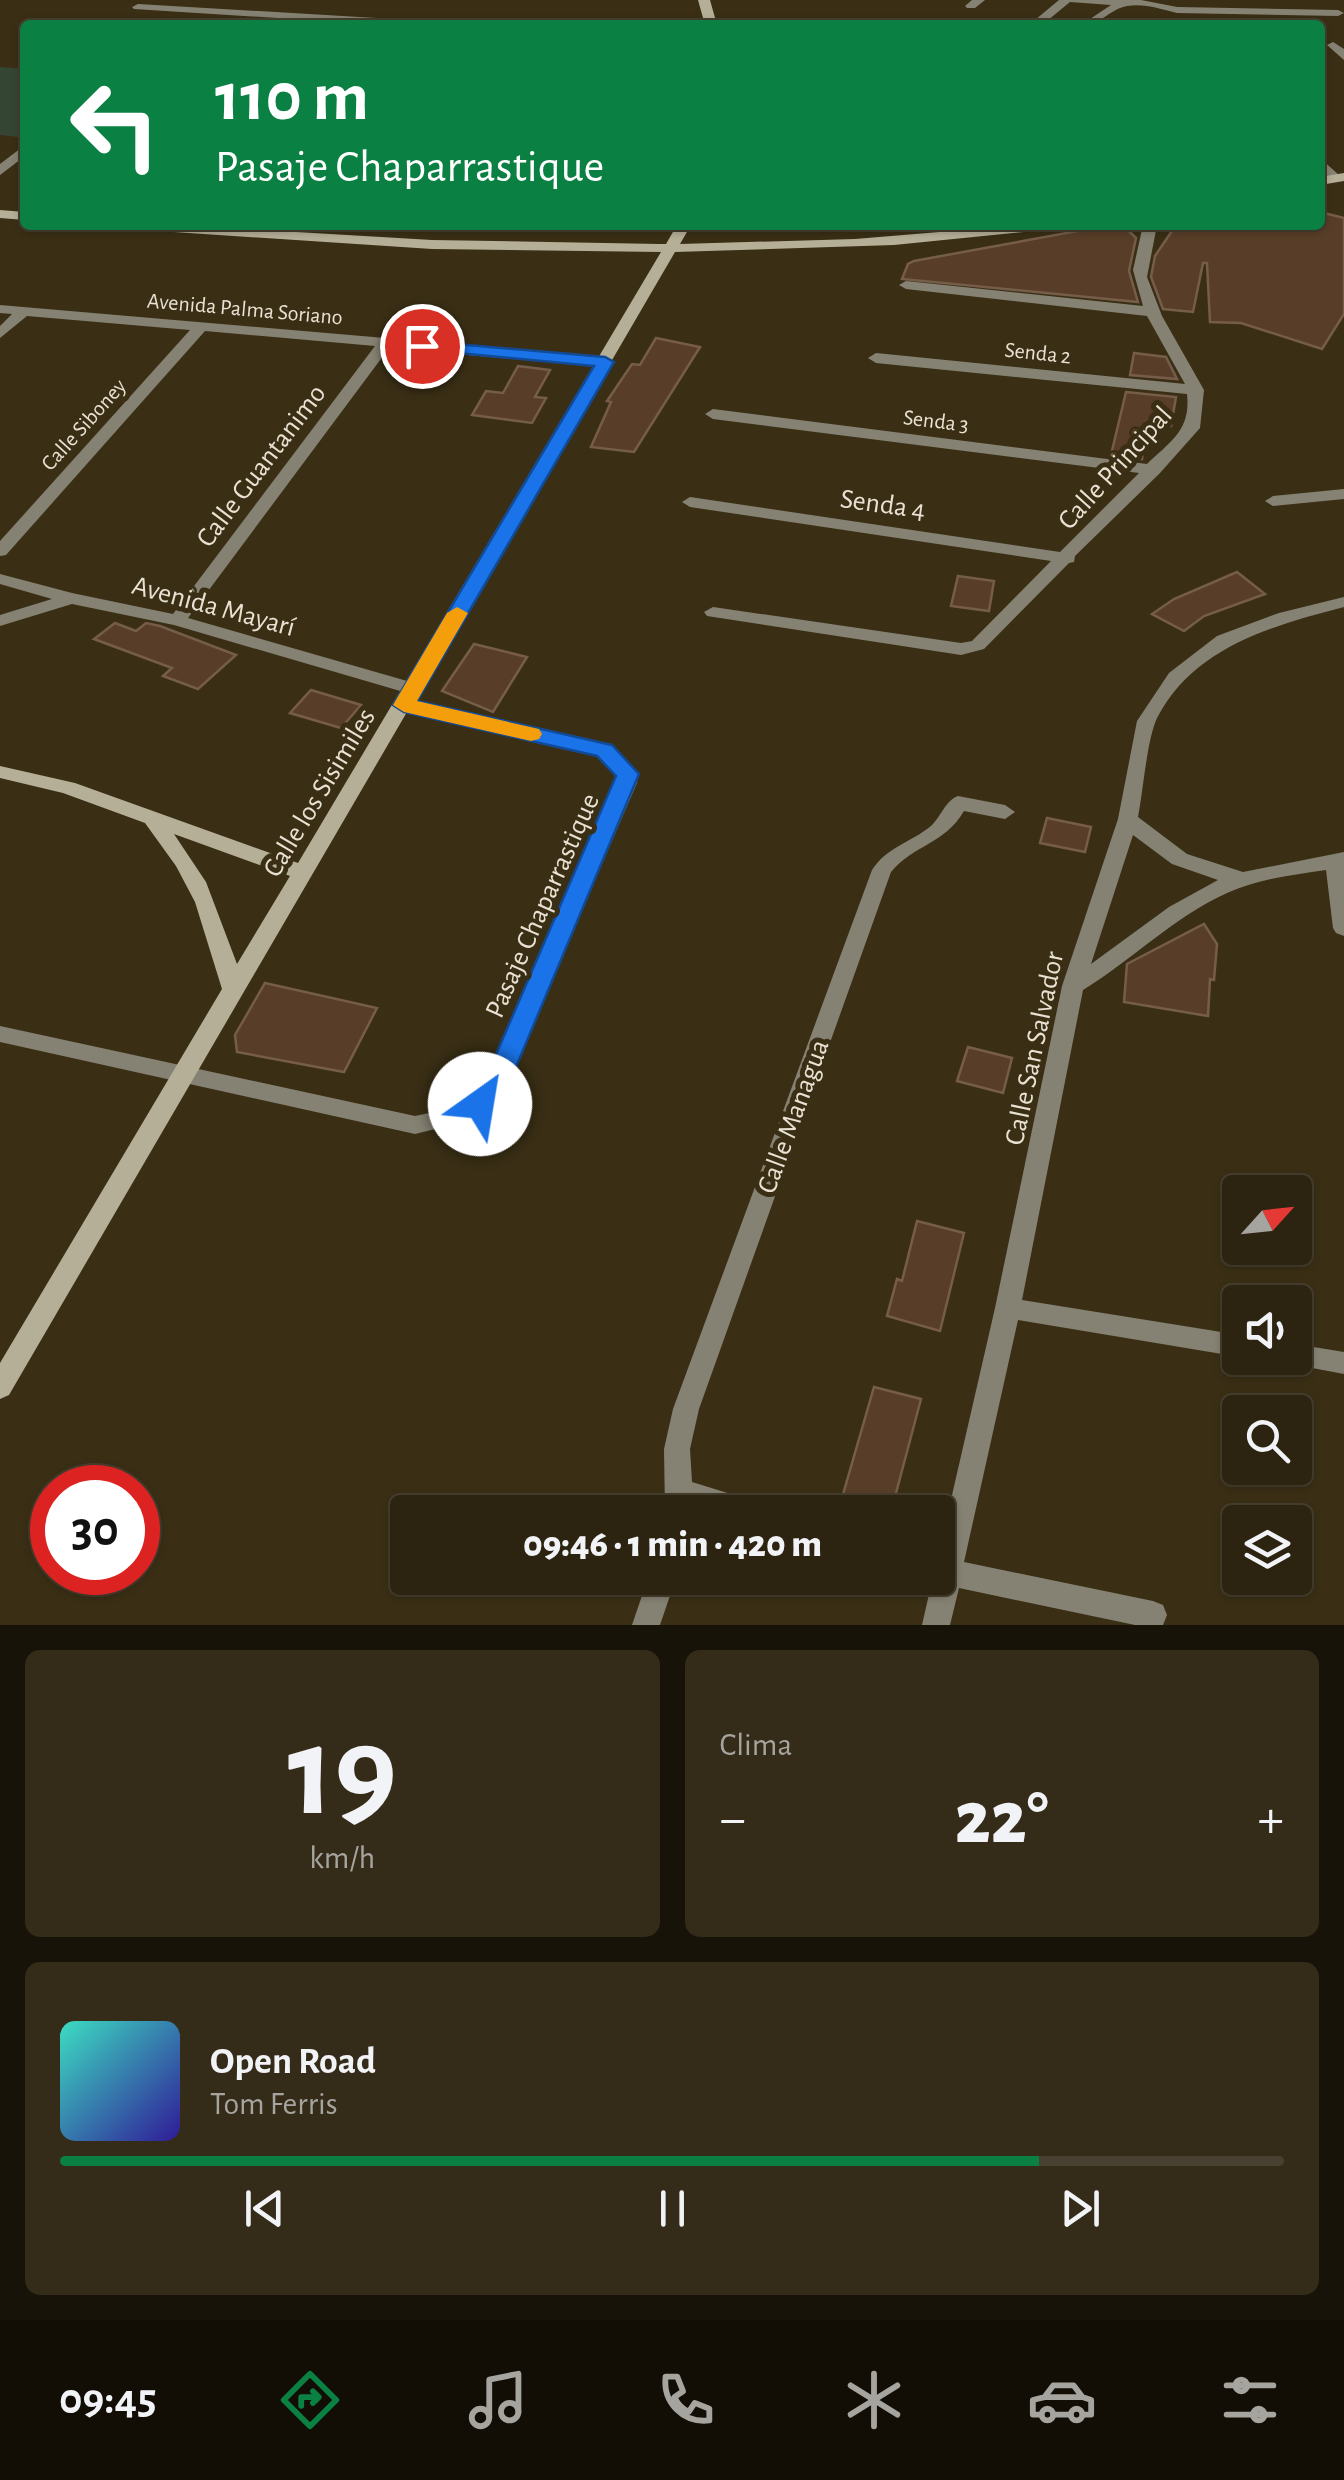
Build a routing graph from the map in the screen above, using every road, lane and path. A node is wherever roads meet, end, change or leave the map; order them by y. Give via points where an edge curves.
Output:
1 (1066, 0) edge
2 (1075, 0) edge
3 (1151, 2) edge
4 (1120, 4) junction
5 (138, 8) edge
6 (1338, 13) dead end
7 (354, 20) edge
8 (1042, 20) edge
9 (1094, 20) edge
10 (1332, 45) dead end
11 (1344, 56) edge
12 (20, 154) edge
13 (0, 171) edge
14 (201, 230) edge
15 (681, 230) edge
16 (1014, 230) edge
17 (1149, 230) edge
18 (669, 249) junction
19 (906, 285) dead end
20 (0, 309) edge
21 (24, 311) junction
22 (1154, 312) junction
23 (200, 327) junction
24 (0, 334) edge
25 (386, 342) junction
26 (876, 358) dead end
27 (605, 362) junction
28 (1196, 390) junction
29 (713, 414) dead end
30 (1154, 470) junction
31 (1344, 494) edge
32 (1273, 500) dead end
33 (690, 502) dead end
34 (0, 552) edge
35 (1068, 558) junction
36 (0, 579) edge
37 (70, 598) junction
38 (1344, 602) edge
39 (714, 612) dead end
40 (177, 620) junction
41 (0, 622) edge
42 (409, 697) junction
43 (0, 772) edge
44 (1005, 812) dead end
45 (148, 819) junction
46 (1128, 819) junction
47 (1340, 860) edge
48 (304, 874) junction
49 (1242, 879) junction
50 (1344, 928) edge
51 (1073, 986) junction
52 (234, 992) junction
53 (0, 1034) edge
54 (184, 1074) junction
55 (1008, 1308) junction
56 (1222, 1343) edge
57 (1312, 1358) edge
58 (1344, 1363) edge
59 (0, 1387) edge
60 (678, 1495) edge
61 (955, 1522) edge
62 (955, 1574) edge
63 (656, 1595) edge
64 (940, 1595) edge
65 (1152, 1615) dead end
66 (646, 1625) edge
67 (936, 1625) edge

1 - 8 street
2 - 4 street
3 - 4 street
3 - 6 street via 1177,10
4 - 9 street
5 - 7 street
10 - 11 street
12 - 13 street
14 - 18 main road via 430,246
15 - 18 main road, Calle los Sisimiles
16 - 18 main road
17 - 22 street, Calle Principal via 1139,274
18 - 27 main road, Calle los Sisimiles
19 - 22 street
20 - 21 street, Avenida Palma Soriano
21 - 23 street, Avenida Palma Soriano
21 - 24 street
22 - 28 street, Calle Principal
23 - 25 street, Avenida Palma Soriano
23 - 34 street, Calle Siboney
25 - 27 street, Avenida Palma Soriano
25 - 40 street, Calle Guantanimo
26 - 28 street, Senda 2
27 - 42 main road, Calle los Sisimiles
28 - 30 street, Calle Principal via 1192,428
29 - 30 street, Senda 3
30 - 35 street, Calle Principal
31 - 32 street
33 - 35 street, Senda 4
35 - 39 street, Calle Principal via 978,645 961,649
36 - 37 street, Avenida Mayarí
37 - 40 street, Avenida Mayarí
37 - 41 street
38 - 46 street, Calle San Salvador via 1223,640 1176,676 1146,722
40 - 42 street, Avenida Mayarí
42 - 48 main road, Calle los Sisimiles
42 - 54 street, Pasaje Chaparrastique via 604,750 628,774 492,1093 455,1118 415,1125
43 - 45 main road via 68,788
44 - 60 street, Calle Managua via 958,803 943,830 889,858 882,870 686,1409 677,1449
45 - 48 main road
45 - 52 main road via 204,892
46 - 49 street via 1156,848 1196,870
46 - 51 street, Calle San Salvador
47 - 49 street
47 - 50 street
48 - 52 main road, Calle los Sisimiles
49 - 51 street
51 - 55 street, Calle San Salvador
52 - 54 main road, Calle los Sisimiles
53 - 54 street
54 - 59 main road, Calle los Sisimiles
55 - 56 street
55 - 61 street, Calle San Salvador
57 - 58 street
62 - 65 street
63 - 66 street
64 - 67 street, Calle San Salvador

